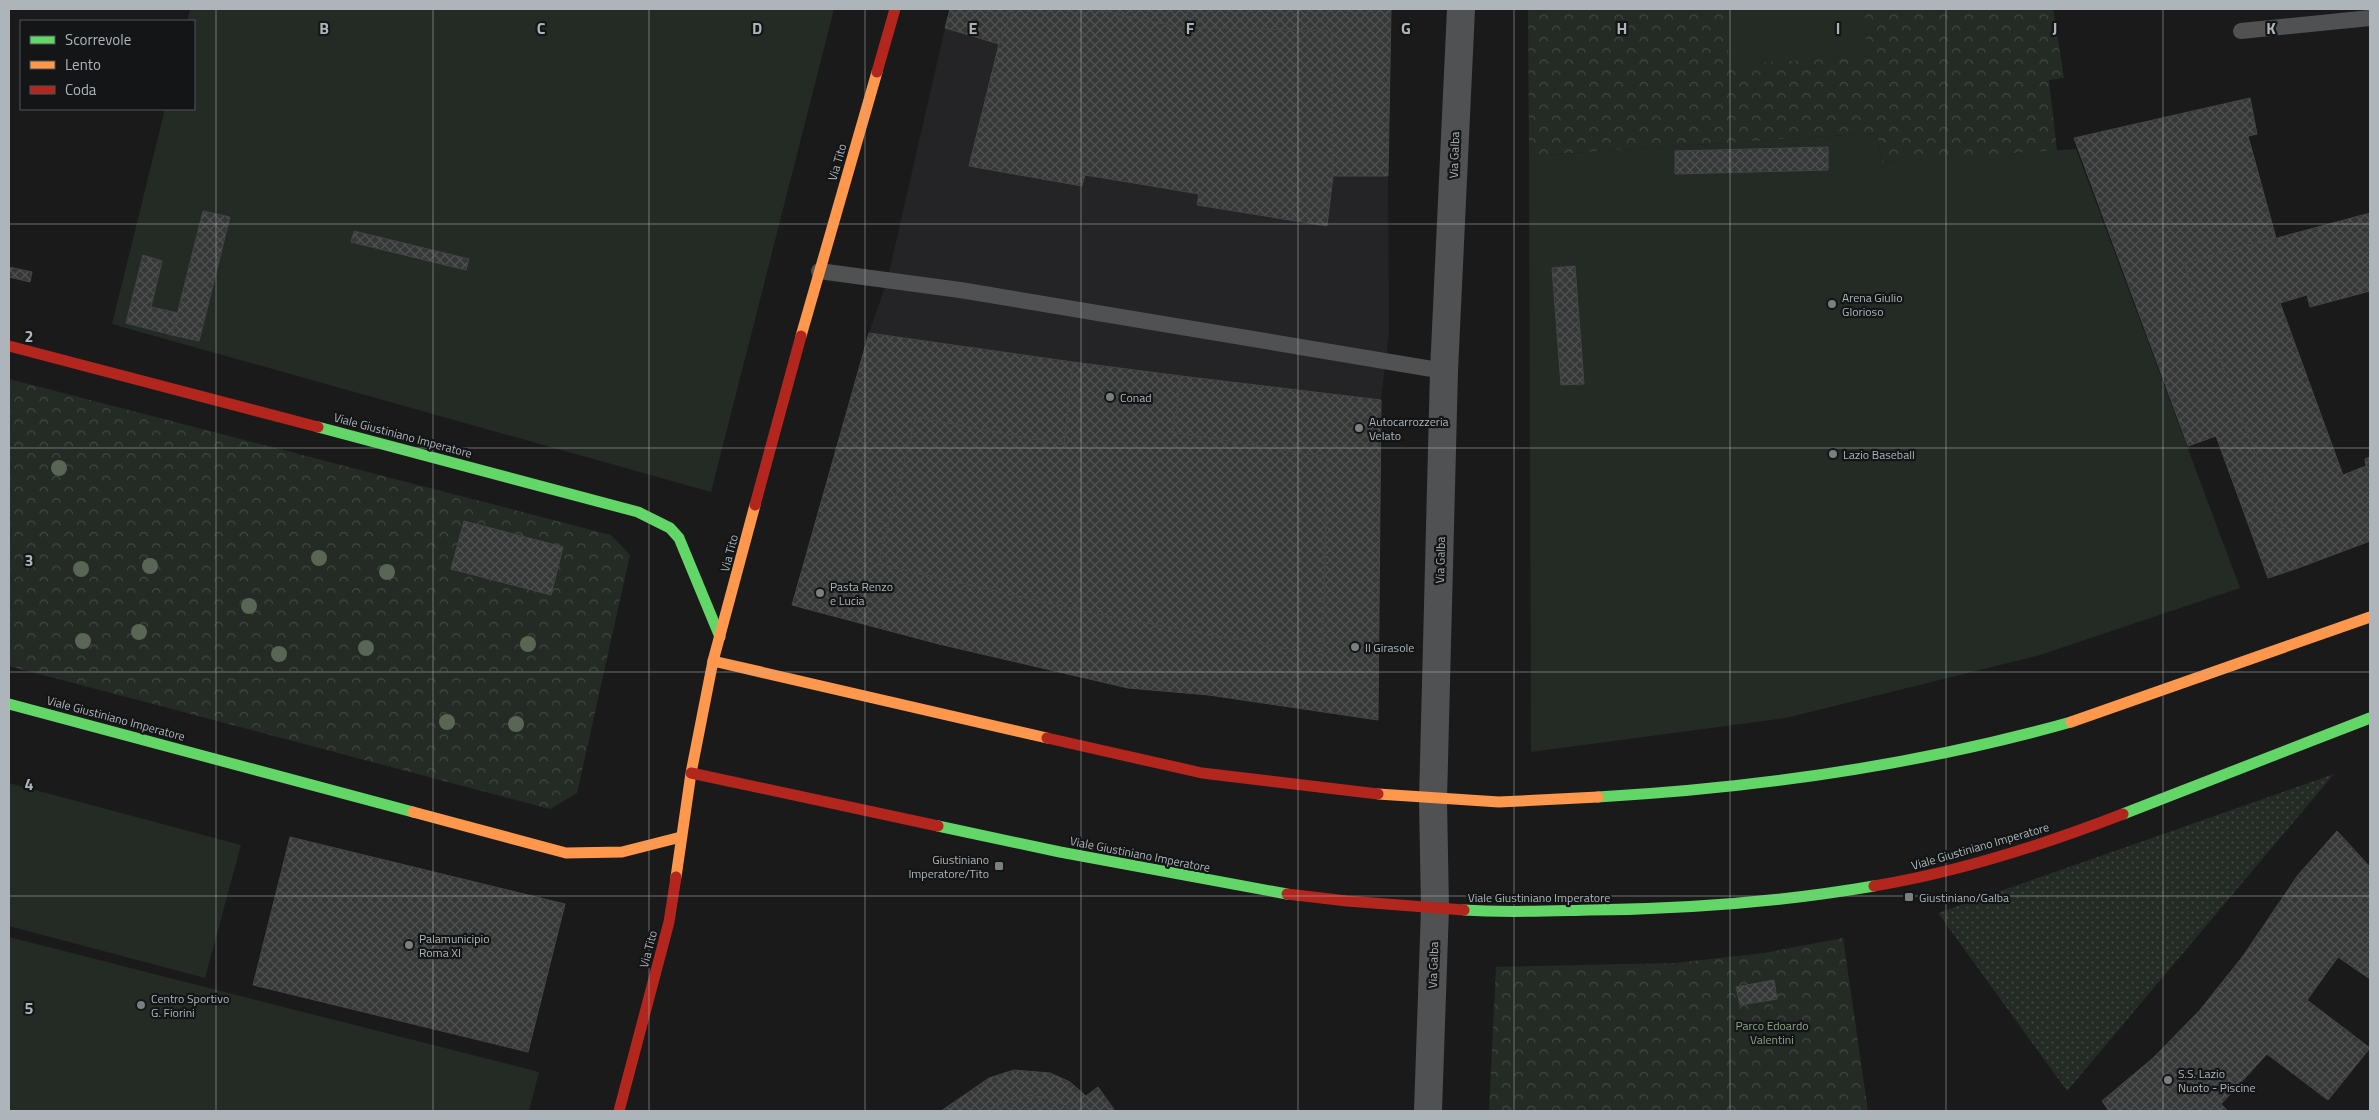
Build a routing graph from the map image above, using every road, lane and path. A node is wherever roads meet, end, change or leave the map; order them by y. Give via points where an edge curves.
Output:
1 (895, 9) edge
2 (1461, 9) edge
3 (2370, 18) edge
4 (2240, 31) dead end
5 (819, 271) junction
6 (9, 346) edge
7 (1444, 371) junction
8 (2370, 617) edge
9 (720, 637) junction
10 (713, 661) junction
11 (9, 704) edge
12 (2370, 718) edge
13 (691, 773) junction
14 (1433, 800) junction
15 (681, 837) junction
16 (1435, 908) junction
17 (619, 1111) edge
18 (1428, 1111) edge

1 - 5 street, Via Tito
2 - 7 street, Via Galba
3 - 4 lane
5 - 7 lane via 960,290
5 - 9 street, Via Tito
6 - 9 street, Viale Giustiniano Imperatore via 638,512 670,528 679,538
7 - 14 street, Via Galba
8 - 14 street via 2088,717 1995,743 1909,760 1669,793 1509,802
9 - 10 street, Via Tito
10 - 13 street, Via Tito
10 - 14 street via 1202,773 1298,787
11 - 15 street, Viale Giustiniano Imperatore via 566,853 622,852
12 - 16 street, Viale Giustiniano Imperatore via 2077,832 1924,878 1835,893 1664,909 1498,912
13 - 15 street, Via Tito
13 - 16 street, Viale Giustiniano Imperatore via 1167,874 1258,890
14 - 16 street, Via Galba
15 - 17 street, Via Tito via 669,922
16 - 18 street, Via Galba

